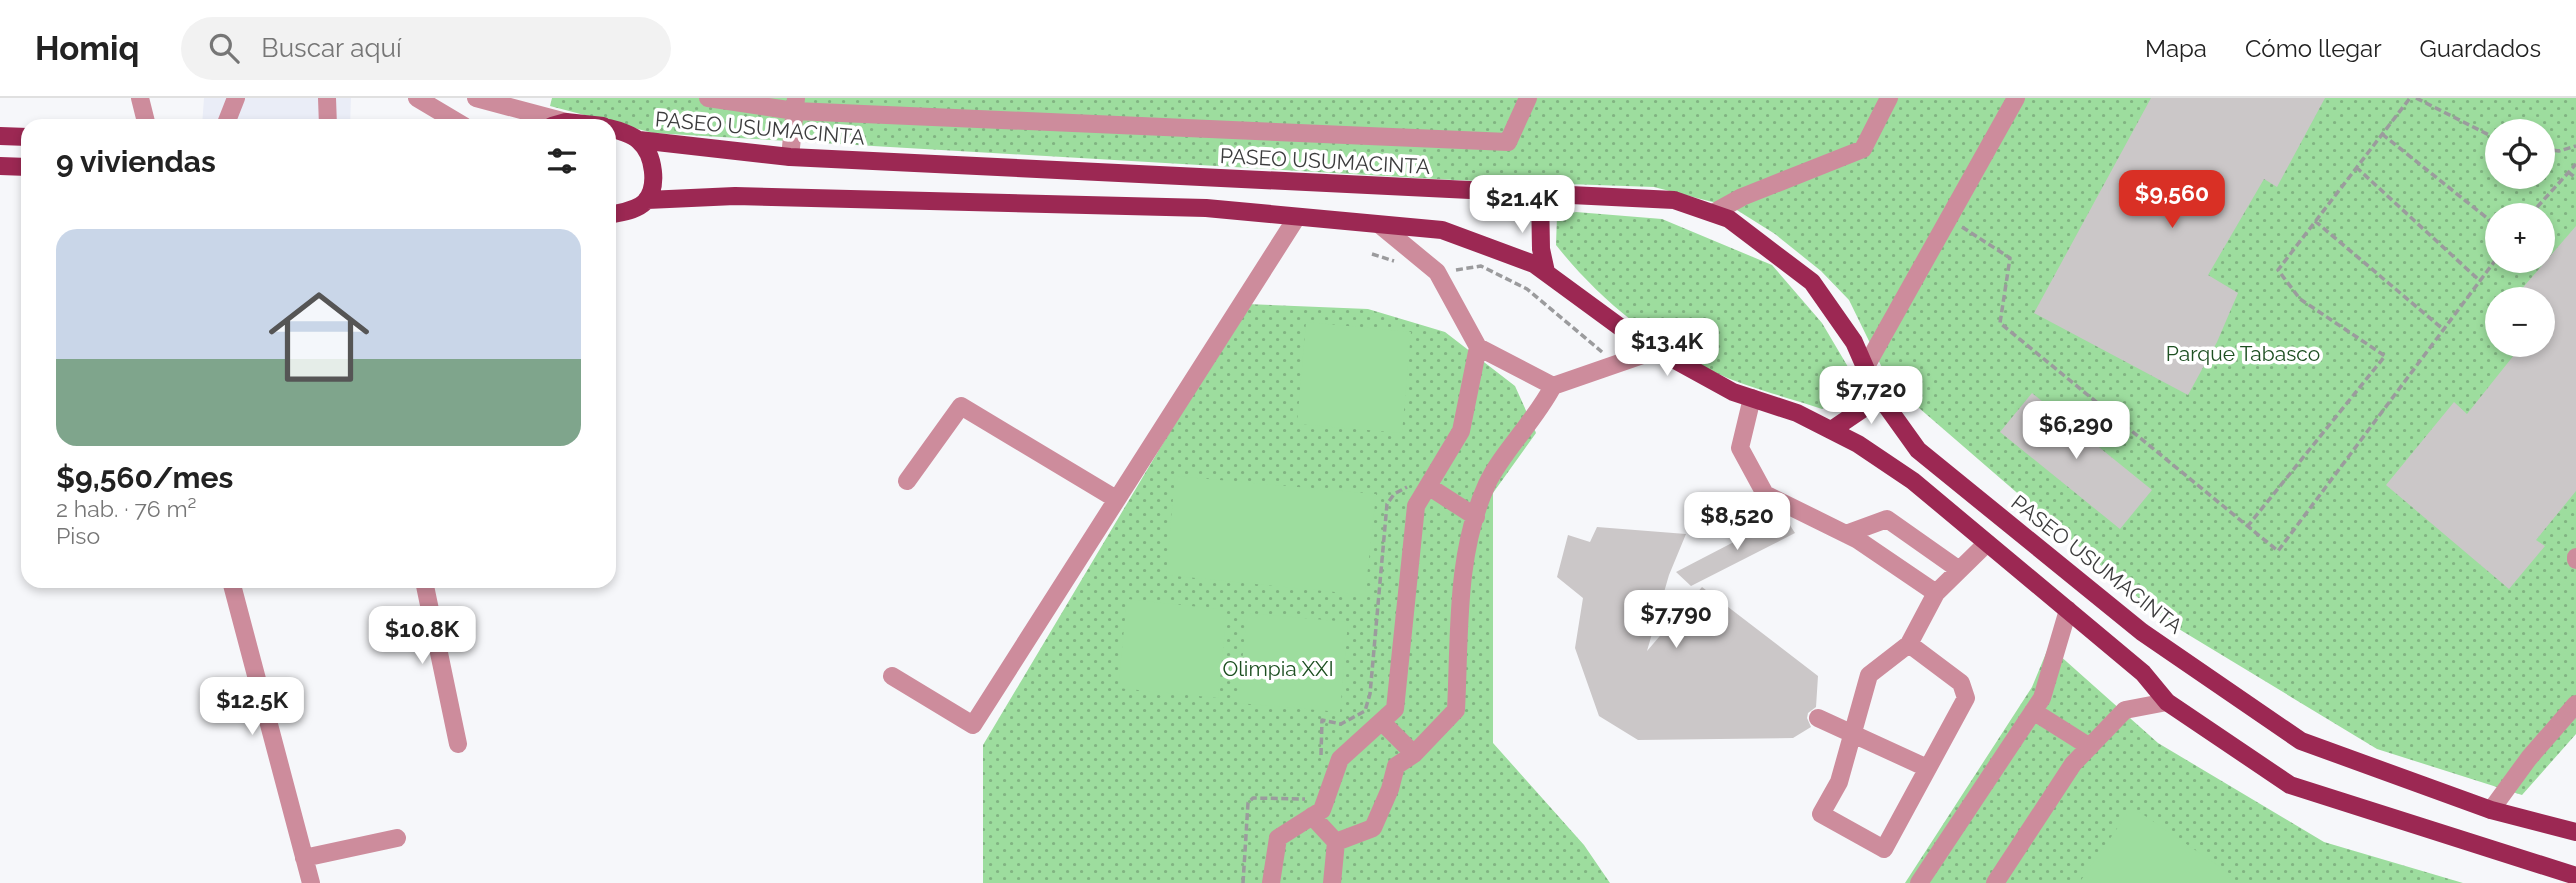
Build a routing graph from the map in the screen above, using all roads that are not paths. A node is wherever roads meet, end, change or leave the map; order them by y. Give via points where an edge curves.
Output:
1 (139, 98) edge
2 (236, 98) edge
3 (327, 98) edge
4 (417, 98) edge
5 (476, 98) edge
6 (708, 98) edge
7 (1528, 98) edge
8 (1889, 98) edge
9 (2016, 98) edge
10 (796, 105) edge
11 (145, 119) edge
12 (228, 119) edge
13 (328, 119) edge
14 (452, 119) edge
15 (543, 119) edge
16 (616, 131) edge
17 (0, 136) edge
18 (21, 137) edge
19 (639, 141) junction
20 (790, 157) junction
21 (0, 166) edge
22 (21, 167) edge
23 (1540, 194) junction
24 (647, 200) junction
25 (616, 213) edge
26 (1713, 213) junction
27 (1297, 217) junction
28 (1380, 225) junction
29 (1546, 272) junction
30 (1478, 347) junction
31 (1657, 350) junction
32 (1866, 368) junction
33 (1553, 386) junction
34 (1875, 390) junction
35 (1752, 398) junction
36 (1833, 429) junction
37 (907, 481) dead end
38 (1421, 482) junction
39 (1116, 499) junction
40 (1476, 517) junction
41 (1846, 534) junction
42 (1987, 543) junction
43 (1958, 569) junction
44 (233, 588) edge
45 (425, 588) edge
46 (1936, 593) junction
47 (2068, 610) junction
48 (1909, 644) junction
49 (892, 676) dead end
50 (2168, 702) junction
51 (2033, 711) junction
52 (2575, 711) edge
53 (1818, 718) dead end
54 (1382, 722) junction
55 (1853, 737) junction
56 (458, 744) dead end
57 (2090, 747) junction
58 (1414, 754) junction
59 (1927, 768) junction
60 (1311, 807) junction
61 (2491, 810) junction
62 (2576, 832) edge
63 (397, 838) dead end
64 (1336, 842) junction
65 (304, 858) junction
66 (2576, 876) edge
67 (311, 883) edge
68 (1270, 883) edge
69 (1332, 883) edge
70 (1919, 883) edge
71 (1995, 883) edge

1 - 11 street
2 - 12 street
3 - 13 street
4 - 14 street
5 - 15 street
6 - 10 street
7 - 10 street via 1507,142
8 - 26 street via 1863,149
9 - 32 street
10 - 20 street
16 - 19 main road, PASEO USUMACINTA
17 - 18 main road
19 - 20 main road, PASEO USUMACINTA
19 - 24 main road via 653,174
20 - 23 main road, PASEO USUMACINTA
21 - 22 main road
23 - 26 main road, PASEO USUMACINTA via 1674,201
23 - 29 main road
24 - 25 main road
24 - 27 main road via 735,196 1206,208
26 - 32 main road, PASEO USUMACINTA via 1729,219 1812,282 1854,342
27 - 28 main road
27 - 39 street
28 - 29 main road via 1442,230
28 - 30 street via 1437,272
29 - 31 main road
30 - 33 street
30 - 38 street via 1461,431
31 - 33 street
31 - 35 main road
32 - 34 main road, PASEO USUMACINTA
33 - 40 street via 1488,482
34 - 36 main road via 1861,410
34 - 61 main road, PASEO USUMACINTA via 1918,450 2142,632 2301,741
35 - 36 main road
35 - 41 street via 1740,447 1765,494
36 - 42 main road via 1913,481
37 - 39 street via 961,406
38 - 40 street
38 - 54 street via 1395,709
39 - 49 street via 973,725
40 - 58 street via 1465,548 1456,710
41 - 43 street via 1887,519
41 - 46 street
42 - 43 street
42 - 47 main road
43 - 46 street
44 - 65 street
45 - 56 street
46 - 48 street
47 - 50 main road via 2143,673
47 - 51 street via 2042,698
48 - 55 street via 1869,675
48 - 59 street via 1961,683 1966,698
50 - 57 street via 2125,710
50 - 66 main road via 2291,785
51 - 57 street
51 - 70 street
52 - 61 street via 2529,758
53 - 55 street
54 - 58 street
54 - 60 street via 1340,760 1321,810
55 - 59 street
55 - 59 street via 1839,782 1821,814 1884,849
57 - 71 street via 2073,764
58 - 64 street via 1396,766 1373,828
60 - 64 street
60 - 68 street via 1278,838
61 - 62 main road, PASEO USUMACINTA
63 - 65 street
64 - 69 street
65 - 67 street

